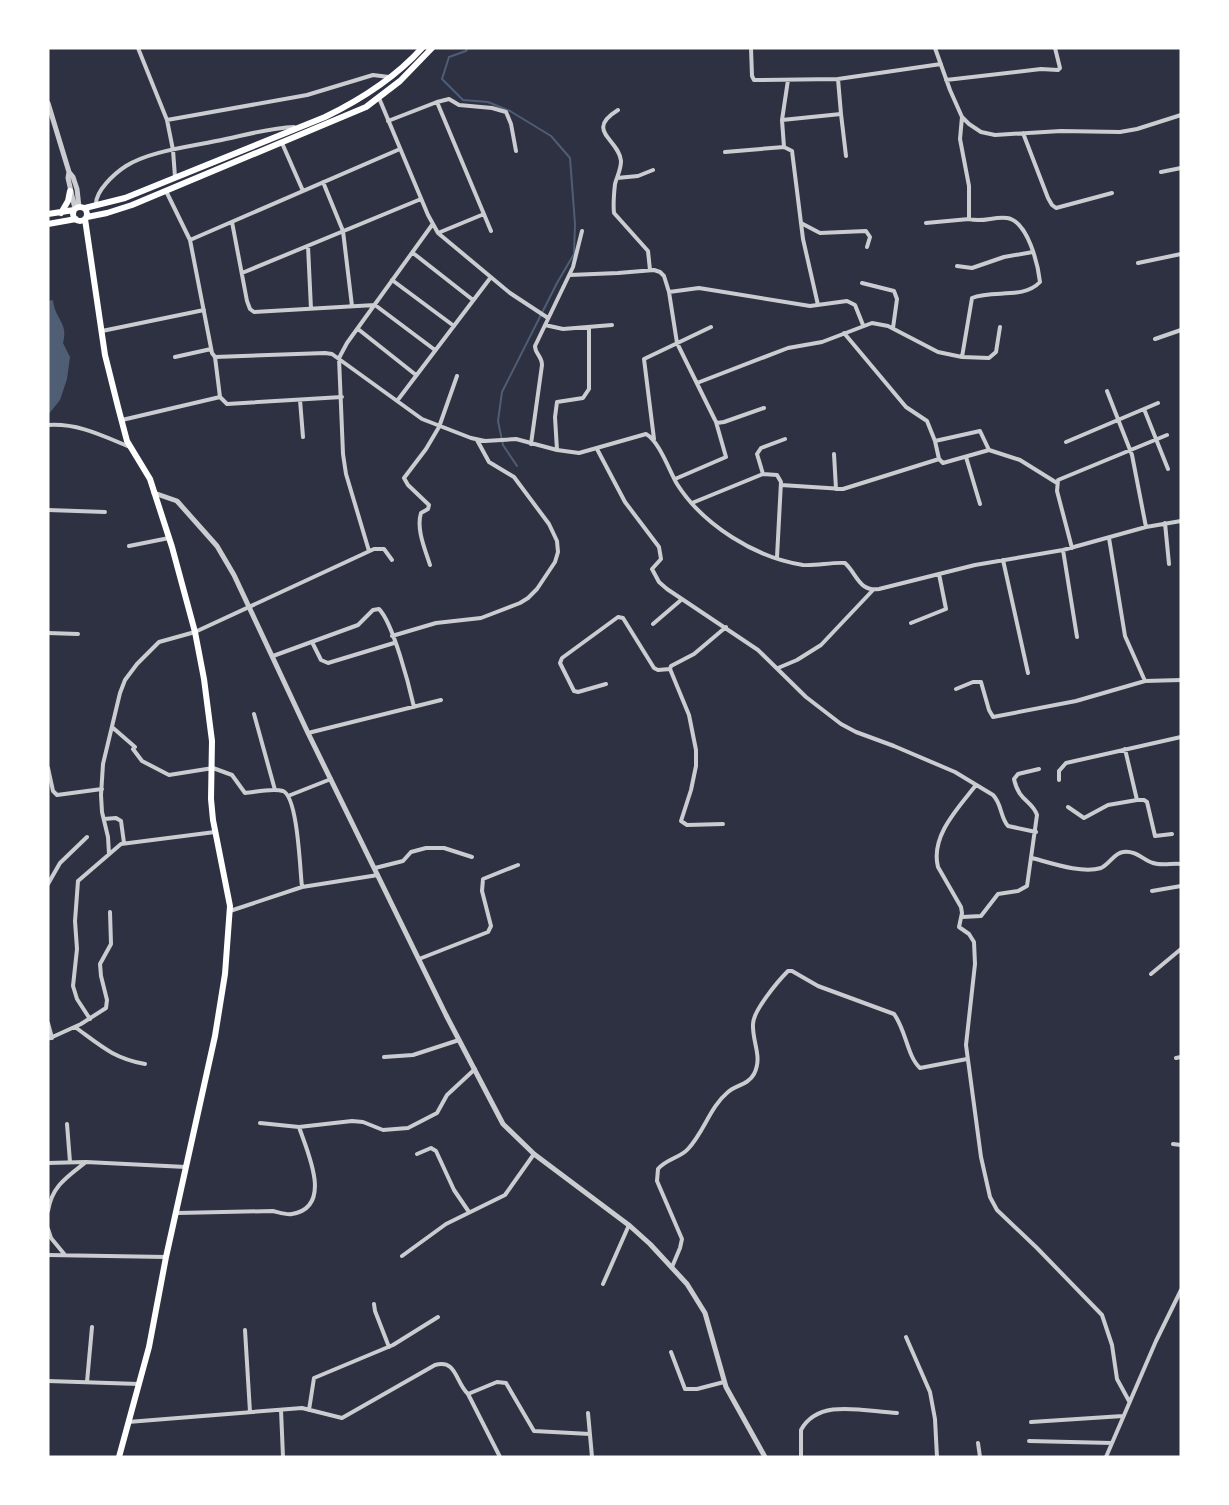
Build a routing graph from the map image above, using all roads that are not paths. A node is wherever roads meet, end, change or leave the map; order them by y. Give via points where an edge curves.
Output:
1 (138, 48) edge
2 (422, 48) edge
3 (432, 48) edge
4 (752, 48) edge
5 (935, 48) edge
6 (1055, 48) edge
7 (941, 64) junction
8 (389, 78) junction
9 (788, 80) junction
10 (838, 80) junction
11 (946, 80) junction
12 (379, 98) junction
13 (437, 102) junction
14 (48, 103) edge
15 (618, 110) dead end
16 (841, 114) junction
17 (1181, 115) edge
18 (962, 117) junction
19 (167, 120) junction
20 (782, 120) junction
21 (388, 121) junction
22 (300, 127) junction
23 (1023, 133) junction
24 (282, 143) junction
25 (784, 147) junction
26 (400, 149) junction
27 (173, 150) junction
28 (516, 151) dead end
29 (725, 152) dead end
30 (846, 156) dead end
31 (1181, 168) edge
32 (653, 170) dead end
33 (69, 172) junction
34 (1161, 172) dead end
35 (175, 177) junction
36 (617, 178) junction
37 (323, 182) junction
38 (166, 190) junction
39 (70, 191) junction
40 (303, 191) junction
41 (1112, 193) dead end
42 (421, 199) junction
43 (96, 206) junction
44 (78, 209) junction
45 (61, 213) junction
46 (48, 214) edge
47 (484, 214) junction
48 (86, 218) junction
49 (76, 219) junction
50 (969, 219) junction
51 (232, 222) junction
52 (800, 222) junction
53 (926, 223) dead end
54 (48, 224) edge
55 (432, 225) junction
56 (343, 231) junction
57 (491, 231) dead end
58 (582, 231) dead end
59 (438, 233) junction
60 (190, 240) junction
61 (308, 246) junction
62 (867, 247) dead end
63 (1033, 252) junction
64 (412, 253) junction
65 (1181, 254) edge
66 (1138, 263) dead end
67 (957, 266) dead end
68 (650, 270) junction
69 (242, 273) junction
70 (570, 274) junction
71 (491, 277) junction
72 (393, 280) junction
73 (862, 283) dead end
74 (669, 292) junction
75 (473, 300) junction
76 (375, 305) junction
77 (818, 305) junction
78 (351, 306) junction
79 (311, 309) junction
80 (204, 310) junction
81 (548, 318) junction
82 (545, 325) junction
83 (612, 325) dead end
84 (863, 325) junction
85 (454, 326) junction
86 (589, 327) junction
87 (711, 327) dead end
88 (1000, 327) dead end
89 (893, 328) junction
90 (358, 329) junction
91 (1181, 330) edge
92 (101, 331) junction
93 (844, 333) junction
94 (1155, 339) dead end
95 (677, 343) junction
96 (211, 349) junction
97 (435, 350) junction
98 (175, 357) dead end
99 (214, 357) junction
100 (962, 357) junction
101 (339, 358) junction
102 (416, 375) junction
103 (457, 376) dead end
104 (697, 383) junction
105 (1107, 390) dead end
106 (220, 397) junction
107 (342, 397) junction
108 (300, 400) junction
109 (397, 401) junction
110 (1158, 403) dead end
111 (764, 408) dead end
112 (1144, 408) junction
113 (1118, 418) junction
114 (121, 420) junction
115 (715, 420) junction
116 (48, 425) edge
117 (439, 427) junction
118 (1167, 435) dead end
119 (303, 437) dead end
120 (654, 439) junction
121 (785, 439) dead end
122 (476, 440) junction
123 (1156, 440) junction
124 (935, 441) junction
125 (1065, 442) dead end
126 (531, 444) junction
127 (131, 447) junction
128 (597, 449) junction
129 (557, 450) junction
130 (989, 450) junction
131 (1130, 450) junction
132 (834, 454) dead end
133 (966, 458) junction
134 (939, 459) junction
135 (1168, 468) dead end
136 (763, 474) junction
137 (675, 479) junction
138 (1057, 483) junction
139 (781, 485) junction
140 (836, 489) junction
141 (154, 493) junction
142 (692, 503) junction
143 (980, 504) dead end
144 (48, 510) edge
145 (105, 512) dead end
146 (1181, 521) edge
147 (1165, 523) junction
148 (1146, 527) junction
149 (169, 538) junction
150 (1109, 538) junction
151 (129, 546) dead end
152 (1072, 548) junction
153 (1063, 550) junction
154 (369, 551) junction
155 (777, 558) junction
156 (392, 560) dead end
157 (1003, 560) junction
158 (1169, 564) dead end
159 (430, 565) dead end
160 (939, 574) junction
161 (873, 590) junction
162 (681, 600) junction
163 (250, 606) junction
164 (910, 623) dead end
165 (653, 624) dead end
166 (726, 627) junction
167 (195, 632) junction
168 (48, 633) edge
169 (78, 634) dead end
170 (392, 636) junction
171 (1077, 637) dead end
172 (312, 642) junction
173 (394, 643) junction
174 (273, 656) junction
175 (670, 669) junction
176 (777, 669) junction
177 (1028, 673) dead end
178 (1181, 680) edge
179 (1145, 681) junction
180 (606, 684) dead end
181 (956, 688) dead end
182 (441, 700) dead end
183 (414, 707) junction
184 (254, 714) dead end
185 (112, 726) junction
186 (308, 733) junction
187 (1181, 737) edge
188 (1125, 749) junction
189 (48, 768) edge
190 (213, 768) junction
191 (1038, 769) dead end
192 (331, 779) junction
193 (1059, 780) dead end
194 (976, 785) junction
195 (102, 789) junction
196 (275, 790) junction
197 (288, 796) junction
198 (1137, 800) junction
199 (1068, 807) dead end
200 (104, 819) junction
201 (723, 824) dead end
202 (215, 832) junction
203 (1036, 832) junction
204 (1172, 834) dead end
205 (87, 837) dead end
206 (124, 843) junction
207 (109, 854) junction
208 (472, 858) dead end
209 (1032, 858) junction
210 (1181, 864) edge
211 (518, 865) dead end
212 (375, 868) junction
213 (378, 875) junction
214 (48, 884) edge
215 (1181, 886) edge
216 (302, 887) junction
217 (1152, 891) dead end
218 (110, 912) dead end
219 (230, 912) junction
220 (962, 916) junction
221 (1181, 949) edge
222 (419, 959) junction
223 (1151, 974) dead end
224 (90, 1019) junction
225 (48, 1023) edge
226 (75, 1027) junction
227 (50, 1039) edge
228 (459, 1040) junction
229 (384, 1057) dead end
230 (967, 1059) junction
231 (145, 1064) dead end
232 (476, 1069) junction
233 (260, 1123) dead end
234 (67, 1124) dead end
235 (299, 1127) junction
236 (1173, 1144) dead end
237 (1181, 1145) edge
238 (417, 1154) dead end
239 (534, 1154) junction
240 (70, 1162) junction
241 (86, 1162) junction
242 (48, 1163) edge
243 (187, 1167) junction
244 (48, 1211) edge
245 (469, 1212) junction
246 (178, 1213) junction
247 (629, 1225) junction
248 (48, 1229) edge
249 (48, 1255) edge
250 (66, 1255) junction
251 (402, 1256) dead end
252 (166, 1257) junction
253 (672, 1267) junction
254 (603, 1284) dead end
255 (1181, 1290) edge
256 (375, 1304) dead end
257 (438, 1317) dead end
258 (92, 1327) dead end
259 (245, 1330) dead end
260 (906, 1336) dead end
261 (389, 1347) junction
262 (671, 1353) dead end
263 (48, 1381) edge
264 (87, 1382) junction
265 (724, 1382) junction
266 (140, 1384) junction
267 (468, 1394) junction
268 (1130, 1401) junction
269 (281, 1410) junction
270 (309, 1410) junction
271 (250, 1412) junction
272 (588, 1413) dead end
273 (897, 1413) dead end
274 (1123, 1416) junction
275 (128, 1422) junction
276 (1031, 1422) dead end
277 (590, 1434) junction
278 (1029, 1441) dead end
279 (978, 1443) dead end
280 (1112, 1443) junction
281 (119, 1457) edge
282 (283, 1457) edge
283 (500, 1457) edge
284 (592, 1457) edge
285 (765, 1457) edge
286 (801, 1457) edge
287 (937, 1457) edge
288 (980, 1457) edge
289 (1107, 1457) edge

1 - 19 street
2 - 8 main road
3 - 12 main road
4 - 9 street via 753,79
5 - 7 street
6 - 11 street via 1058,70
7 - 10 street
7 - 11 street
8 - 19 street via 373,75 307,94
8 - 22 main road via 346,107
9 - 10 street
9 - 20 street
10 - 16 street
11 - 18 street
12 - 21 street
12 - 24 main road
13 - 21 street
13 - 28 street via 449,99 459,105 506,112
13 - 47 street
14 - 33 street
15 - 36 street via 606,120 604,129 621,159
16 - 20 street
16 - 30 street
17 - 23 street via 1130,131
18 - 23 street via 981,132
18 - 50 street via 960,139 969,186
19 - 27 street
20 - 25 street
21 - 26 street
22 - 27 street via 271,129
22 - 35 main road
23 - 41 street via 1048,198 1056,208
24 - 38 main road
24 - 40 street
25 - 29 street
25 - 52 street via 793,156
26 - 37 street
26 - 42 street
27 - 35 street
27 - 43 street via 128,165 104,187
31 - 34 street
32 - 36 street
33 - 39 street
33 - 44 street via 75,183
35 - 43 main road
36 - 68 street via 614,213 648,251
37 - 40 street
37 - 56 street
38 - 48 main road
38 - 60 street
39 - 44 street
39 - 45 main road
40 - 51 street
42 - 55 street
42 - 56 street
43 - 44 main road
44 - 45 main road
44 - 48 main road via 87,211
44 - 49 main road
45 - 46 main road
47 - 57 street
47 - 59 street
48 - 49 main road
48 - 92 main road
49 - 54 main road
50 - 53 street
50 - 63 street via 1014,220
51 - 60 street
51 - 69 street
52 - 62 street via 820,233 866,231 870,237
52 - 77 street
55 - 59 street
55 - 64 street
56 - 61 street
56 - 78 street
58 - 70 street
59 - 71 street
60 - 80 street
61 - 69 street
61 - 79 street
63 - 67 street via 972,268
63 - 100 street via 1039,284 1013,293 972,298
64 - 72 street
64 - 75 street
65 - 66 street
68 - 70 street
68 - 74 street via 664,276
69 - 79 street via 247,301 254,312
70 - 81 street
71 - 75 street
71 - 81 street
72 - 76 street
72 - 85 street
73 - 89 street via 894,291 897,299
74 - 77 street via 699,288
74 - 95 street
75 - 85 street
76 - 78 street
76 - 90 street
76 - 97 street
77 - 84 street via 853,302
78 - 79 street
80 - 92 street
80 - 96 street
81 - 82 street
82 - 86 street via 563,329
82 - 126 street via 535,346 542,365
83 - 86 street
84 - 89 street via 877,323
84 - 93 street
85 - 97 street
86 - 129 street via 589,389 583,398 557,402
87 - 95 street
88 - 100 street via 993,356
89 - 100 street via 938,352
90 - 101 street
90 - 102 street
91 - 94 street
92 - 114 main road
93 - 104 street via 822,342 788,348
93 - 124 street via 906,407 927,422
95 - 104 street
95 - 120 street via 644,359
96 - 98 street
96 - 99 street
97 - 102 street
99 - 101 street via 326,353
99 - 106 street
101 - 107 street
101 - 109 street
102 - 109 street
103 - 117 street
104 - 115 street
105 - 113 street
106 - 108 street via 233,405
106 - 114 street
107 - 108 street
107 - 154 street via 346,474
108 - 119 street
109 - 117 street
110 - 112 street
111 - 115 street via 724,422
112 - 113 street
112 - 123 street
113 - 125 street
113 - 131 street
114 - 127 main road
115 - 137 street via 726,457
116 - 127 street via 71,425
117 - 122 street
117 - 159 street via 404,478 429,505 419,519
118 - 123 street
120 - 128 street via 640,434
120 - 137 street
121 - 136 street via 758,451
122 - 126 street via 516,439
122 - 170 street via 489,462 514,477 549,524 557,541 555,562 537,589 520,603 481,618 436,623
123 - 131 street
123 - 135 street
124 - 130 street via 980,431
124 - 134 street
126 - 129 street
127 - 141 main road
128 - 129 street via 579,453
128 - 162 street via 626,502 661,552 661,559 653,566 659,582
130 - 133 street
130 - 138 street via 1020,460
131 - 138 street
131 - 148 street
132 - 140 street
133 - 134 street via 947,463
133 - 143 street
134 - 140 street via 854,487
136 - 139 street via 779,476
136 - 142 street
137 - 142 street
138 - 152 street
139 - 140 street
139 - 155 street
141 - 149 main road
141 - 163 street via 177,501 202,528 217,546
142 - 155 street via 728,536
144 - 145 street
146 - 147 street
147 - 148 street
147 - 158 street
148 - 150 street
149 - 151 street
149 - 167 main road
150 - 152 street
150 - 179 street via 1125,636
152 - 153 street
153 - 157 street
153 - 171 street
154 - 156 street via 382,548
154 - 163 street
155 - 161 street via 807,565 845,563 859,583
157 - 160 street
157 - 177 street
160 - 161 street
160 - 164 street via 946,609
161 - 176 street via 821,645
162 - 165 street
162 - 166 street
163 - 167 street
163 - 174 street
166 - 175 street
166 - 176 street
167 - 185 street via 159,642 137,664 123,685
167 - 190 main road via 209,711
168 - 169 street
170 - 172 street via 378,608 358,625
170 - 173 street
172 - 173 street via 321,660 328,663
172 - 174 street
173 - 183 street
174 - 186 street
175 - 180 street via 654,668 630,627 618,617 560,663 578,693
175 - 201 street via 689,715 696,750 694,774 681,820 687,825
176 - 194 street via 811,702 849,729 955,772
178 - 179 street
179 - 181 street via 1076,701 993,717 981,682
182 - 183 street
183 - 186 street
184 - 196 street
185 - 190 street via 142,761 169,775
185 - 195 street
186 - 192 street
187 - 188 street
188 - 193 street via 1066,763 1059,771
188 - 198 street
189 - 195 street via 55,795
190 - 196 street via 234,777 244,793
190 - 202 main road
191 - 203 street via 1018,774 1014,779 1021,797 1037,812
192 - 197 street
192 - 212 street
194 - 203 street via 997,799 1008,826
194 - 220 street via 942,832 937,852 938,867
195 - 200 street
196 - 197 street
197 - 216 street via 298,838
198 - 199 street via 1108,806 1084,818
198 - 204 street via 1147,802 1155,836
200 - 206 street via 121,821
200 - 207 street
202 - 206 street
202 - 219 main road
203 - 209 street
205 - 214 street via 60,863
206 - 207 street
207 - 224 street via 82,876 76,889 73,986
208 - 212 street via 444,848 426,848 411,852 403,861
209 - 210 street via 1092,869 1129,852 1151,863
209 - 220 street via 1024,889 998,894 981,916
211 - 222 street via 482,882 491,926 488,932
212 - 213 street
213 - 216 street
213 - 222 street
215 - 217 street
216 - 219 street
218 - 224 street via 111,944 100,964 107,1003 101,1013
219 - 243 main road via 221,1006
220 - 230 street via 959,927 973,938 975,949
221 - 223 street
222 - 228 street
224 - 226 street
225 - 227 street
226 - 227 street
226 - 231 street via 114,1055
228 - 229 street via 413,1055
228 - 232 street
230 - 253 street via 921,1068 894,1014 788,971 754,1017 758,1061 753,1076 727,1092 686,1151 658,1169 657,1181 682,1239
230 - 268 street via 991,1202 1102,1315 1117,1379
232 - 235 street via 447,1095 436,1113 408,1128 383,1130 352,1121
232 - 239 street via 503,1124
233 - 235 street
234 - 240 street
235 - 246 street via 315,1181 311,1202 302,1209 288,1214
236 - 237 street
238 - 245 street via 431,1148 436,1151
239 - 245 street via 505,1195
239 - 247 street
240 - 241 street
240 - 242 street
241 - 243 street
241 - 244 street via 55,1190
243 - 246 main road
245 - 251 street
246 - 252 main road
247 - 253 street
247 - 254 street
248 - 250 street
249 - 250 street
250 - 252 street
252 - 266 main road
253 - 265 street via 705,1313
255 - 268 street
256 - 261 street
257 - 261 street
258 - 264 street
259 - 271 street
260 - 287 street via 930,1392
261 - 270 street via 314,1378
262 - 265 street via 685,1389
263 - 264 street
264 - 266 street
265 - 285 street
266 - 275 main road
267 - 270 street via 450,1365 443,1362 342,1418
267 - 277 street via 504,1382 534,1431
267 - 283 street
268 - 274 street
269 - 270 street
269 - 271 street
269 - 282 street
271 - 275 street
272 - 277 street
273 - 286 street via 822,1411 801,1430
274 - 276 street
274 - 280 street
275 - 281 main road
277 - 284 street
278 - 280 street
279 - 288 street
280 - 289 street

